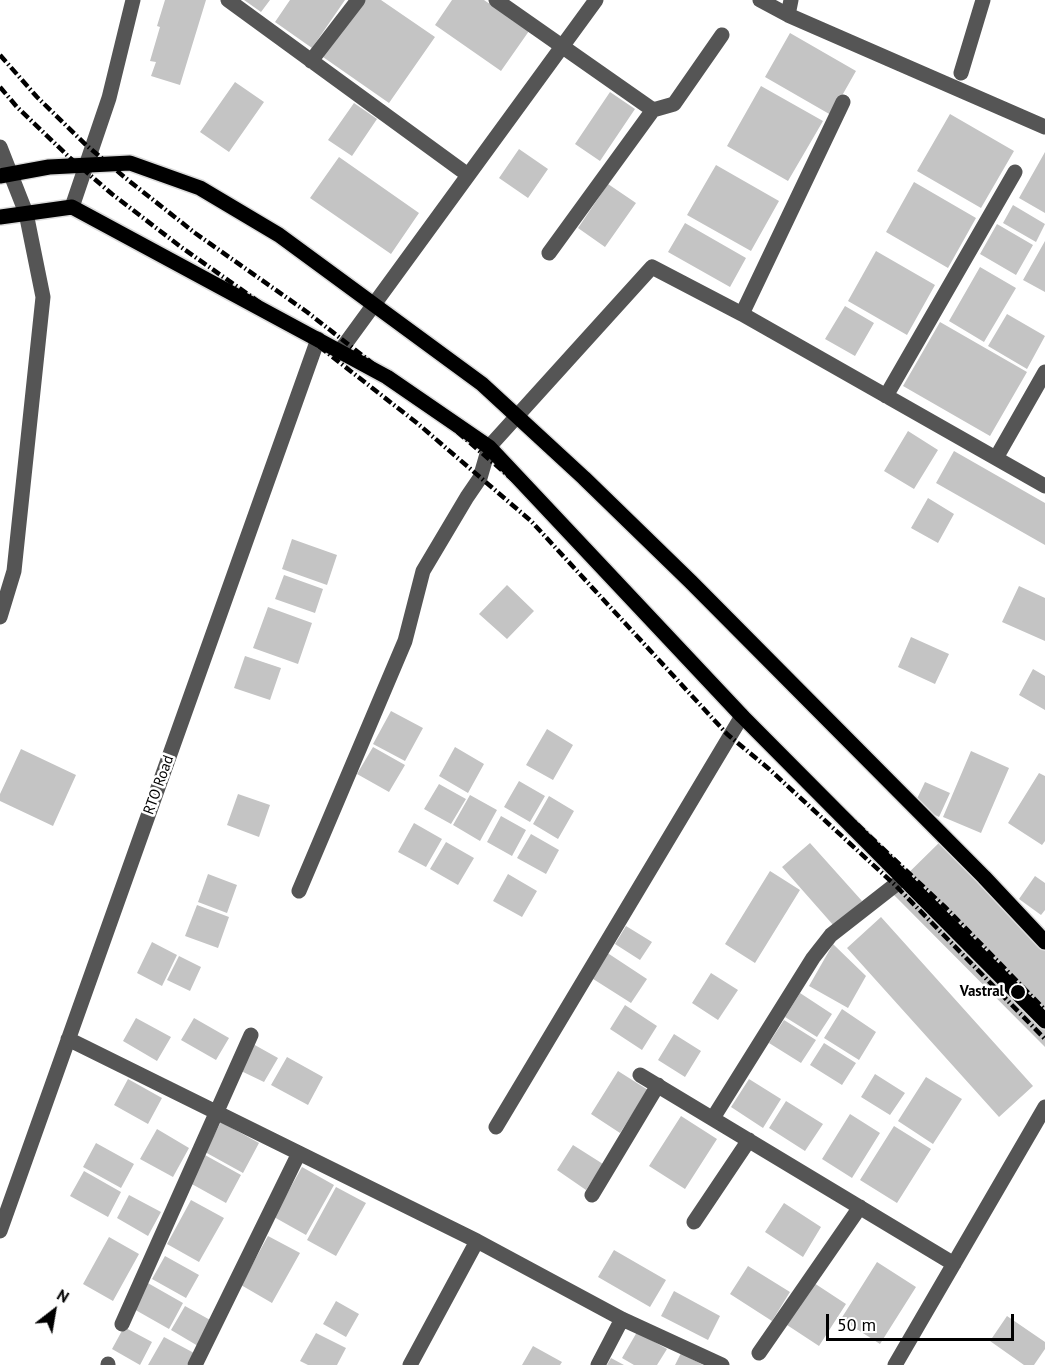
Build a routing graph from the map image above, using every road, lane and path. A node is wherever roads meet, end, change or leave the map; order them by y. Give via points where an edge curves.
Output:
1 (133, 0) edge
2 (228, 0) edge
3 (358, 0) edge
4 (495, 0) edge
5 (596, 0) edge
6 (760, 0) edge
7 (983, 0) edge
8 (790, 8) edge
9 (722, 35) dead end
10 (562, 46) junction
11 (311, 61) junction
12 (961, 73) dead end
13 (843, 102) dead end
14 (653, 110) junction
15 (1045, 128) edge
16 (0, 147) edge
17 (86, 166) junction
18 (1015, 172) dead end
19 (5, 175) edge
20 (468, 175) junction
21 (72, 207) junction
22 (26, 213) junction
23 (0, 217) edge
24 (549, 253) dead end
25 (374, 304) junction
26 (742, 315) junction
27 (318, 339) junction
28 (340, 351) junction
29 (1045, 372) edge
30 (886, 396) junction
31 (516, 416) junction
32 (489, 447) junction
33 (996, 458) junction
34 (1045, 486) edge
35 (0, 617) edge
36 (742, 716) junction
37 (895, 885) dead end
38 (299, 891) dead end
39 (1043, 934) edge
40 (1045, 1021) edge
41 (251, 1035) dead end
42 (68, 1039) junction
43 (640, 1075) dead end
44 (658, 1086) junction
45 (1045, 1107) edge
46 (216, 1112) junction
47 (713, 1118) junction
48 (496, 1127) dead end
49 (749, 1140) junction
50 (298, 1153) junction
51 (592, 1195) dead end
52 (860, 1207) junction
53 (694, 1222) dead end
54 (0, 1231) edge
55 (477, 1241) junction
56 (954, 1264) junction
57 (622, 1319) junction
58 (122, 1324) dead end
59 (759, 1353) dead end
60 (195, 1365) edge
61 (410, 1365) edge
62 (598, 1365) edge
63 (722, 1365) edge
64 (895, 1365) edge

1 - 17 street via 109,98
2 - 11 street
3 - 11 street
4 - 10 street
5 - 10 street
6 - 8 street
7 - 12 street
8 - 15 street
9 - 14 street via 674,104
10 - 14 street
10 - 20 street
11 - 20 street
13 - 26 street
14 - 24 street
16 - 19 street
17 - 19 main road via 49,167
17 - 21 street
17 - 25 main road via 130,163 200,188 279,235
18 - 30 street
19 - 22 street
20 - 25 street
21 - 22 main road
21 - 27 main road
22 - 23 main road
22 - 35 street via 43,297 14,571
25 - 28 street
25 - 31 main road via 482,384
26 - 30 street
26 - 31 street via 652,267
27 - 28 main road
27 - 42 street, RTO Road
28 - 32 main road via 387,377
29 - 33 street
30 - 33 street
31 - 32 street
31 - 39 main road via 691,582
32 - 36 main road
32 - 38 street via 480,478 423,571 405,641
33 - 34 street
36 - 40 main road
36 - 48 street
37 - 47 street via 831,934
41 - 46 street
42 - 46 street
42 - 54 street, RTO Road
43 - 44 street
44 - 47 street
44 - 51 street
45 - 56 street
46 - 50 street
46 - 58 street
47 - 49 street
49 - 52 street
49 - 53 street
50 - 55 street
50 - 60 street
52 - 56 street
52 - 59 street
55 - 57 street
55 - 61 street
56 - 64 street
57 - 62 street
57 - 63 street

